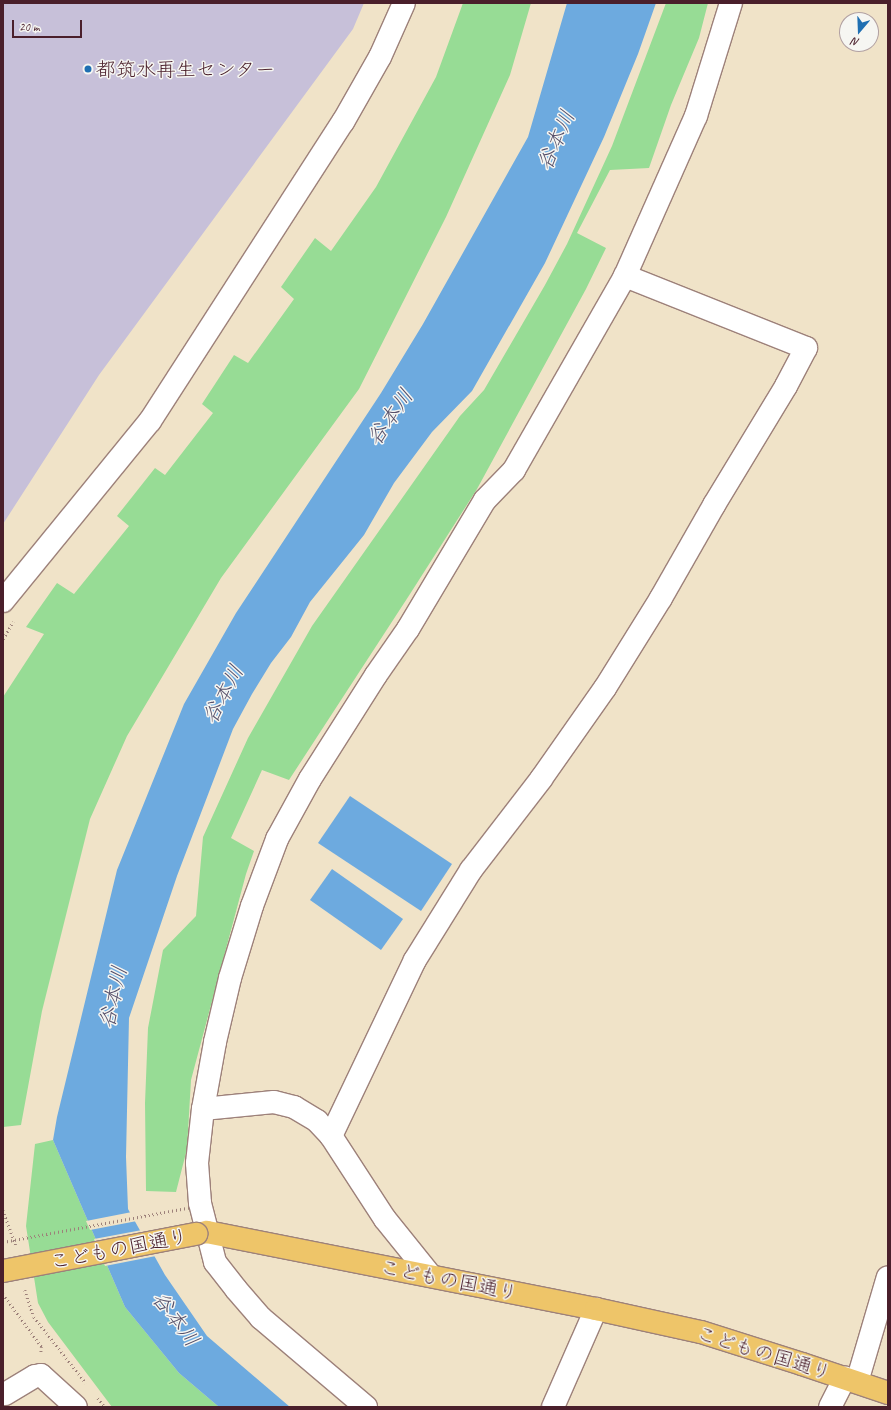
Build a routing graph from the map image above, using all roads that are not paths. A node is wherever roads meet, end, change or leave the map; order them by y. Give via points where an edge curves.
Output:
1 (404, 3) edge
2 (731, 3) edge
3 (625, 276) junction
4 (3, 601) edge
5 (203, 1109) junction
6 (331, 1136) junction
7 (202, 1233) junction
8 (3, 1271) edge
9 (431, 1276) junction
10 (888, 1278) edge
11 (596, 1309) junction
12 (851, 1380) junction
13 (888, 1393) edge
14 (6, 1397) edge
15 (76, 1407) edge
16 (366, 1407) edge
17 (553, 1407) edge
18 (830, 1407) edge

1 - 4 street via 380,57 343,122 150,421
2 - 3 street via 696,116
3 - 5 street via 514,470 485,500 408,629 310,779 277,839 252,906 230,978
3 - 6 street via 806,348 662,598 606,688 541,780 471,870 415,960
5 - 6 street via 274,1102 294,1107 317,1121
5 - 7 street via 197,1163
6 - 9 street via 385,1219
7 - 8 main road, こどもの国通り, bridge
7 - 9 main road, こどもの国通り
7 - 16 street via 216,1262 261,1318
9 - 11 main road, こどもの国通り
10 - 12 street
11 - 12 main road, こどもの国通り via 701,1332
11 - 17 street
12 - 13 main road, こどもの国通り
12 - 18 street
14 - 15 street via 35,1376 41,1375

